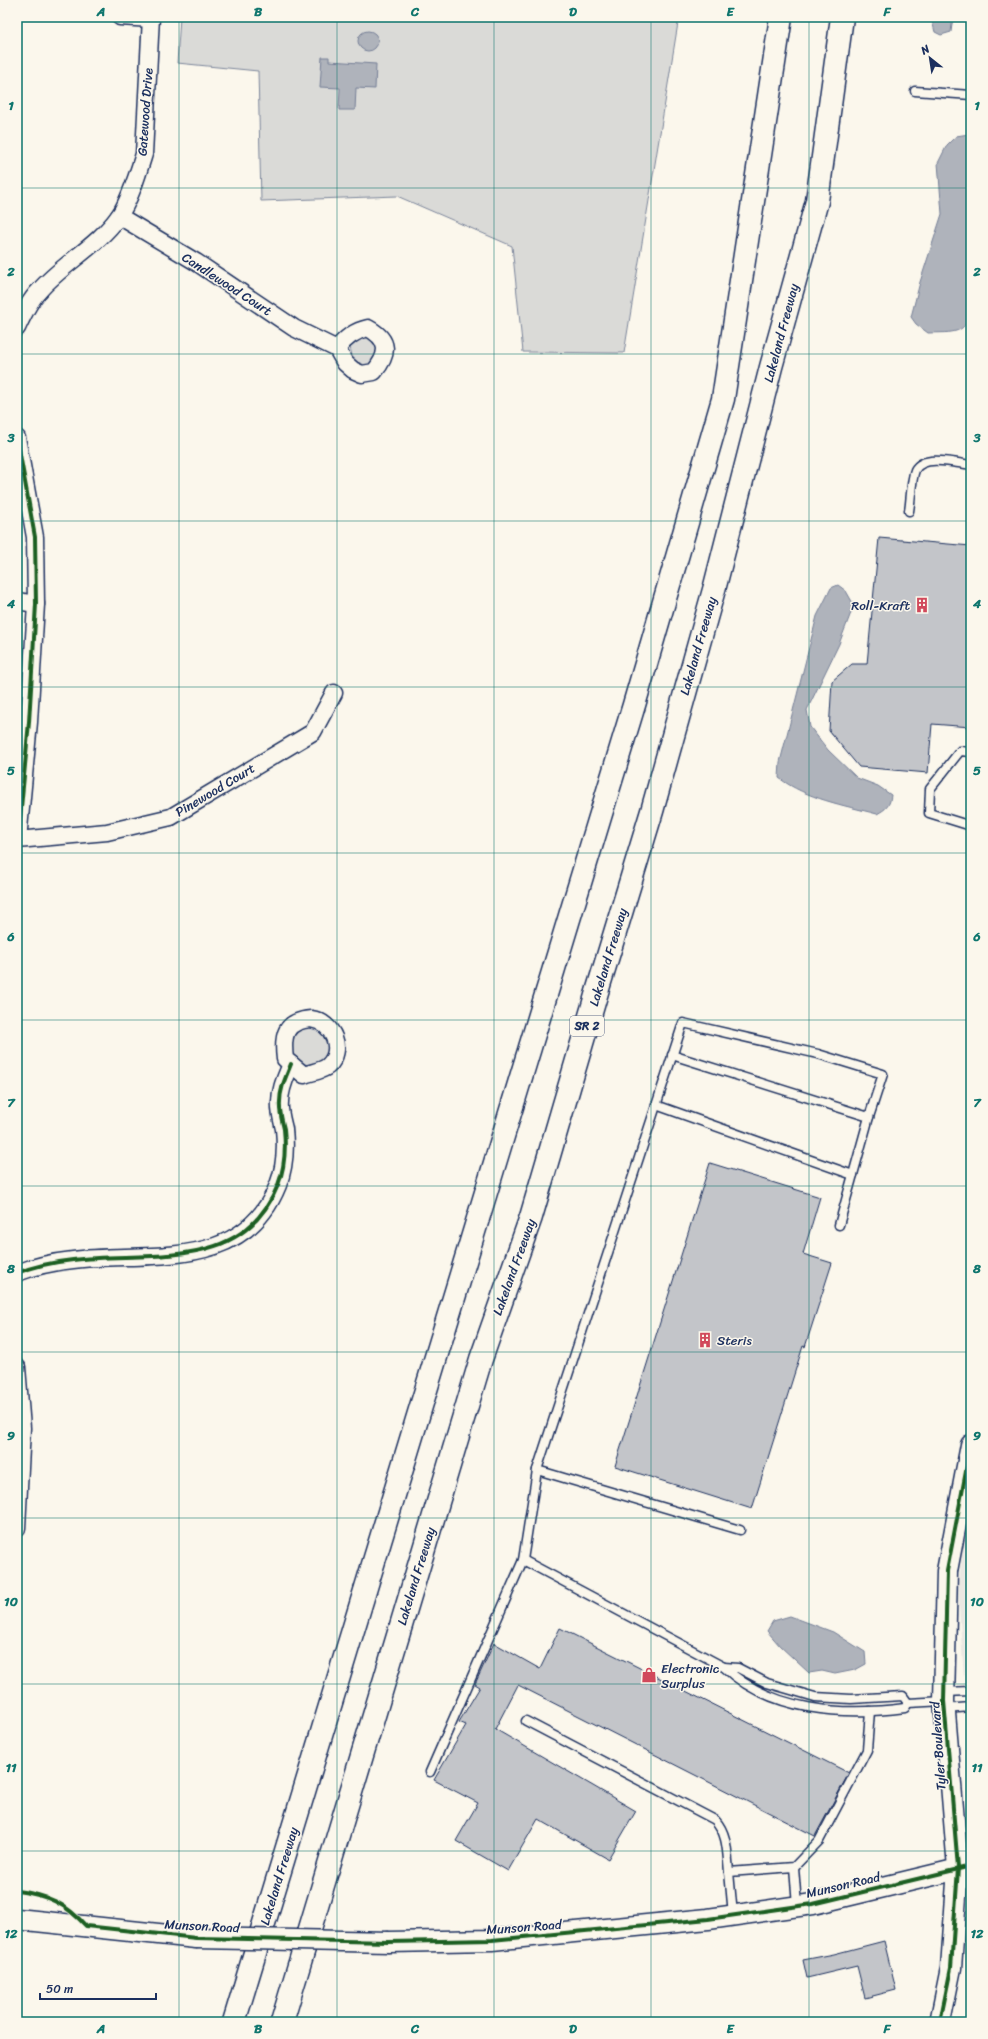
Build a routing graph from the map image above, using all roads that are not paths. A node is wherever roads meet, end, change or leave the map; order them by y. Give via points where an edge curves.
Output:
1 (120, 17) edge
2 (781, 17) edge
3 (842, 17) edge
4 (151, 18) edge
5 (915, 91) dead end
6 (971, 95) edge
7 (119, 216) junction
8 (17, 328) edge
9 (337, 349) dead end
10 (17, 438) edge
11 (971, 465) edge
12 (909, 511) dead end
13 (17, 601) edge
14 (36, 604) junction
15 (334, 692) dead end
16 (971, 752) edge
17 (971, 826) edge
18 (18, 840) edge
19 (672, 1055) junction
20 (292, 1064) dead end
21 (656, 1105) junction
22 (869, 1117) junction
23 (853, 1175) junction
24 (839, 1225) dead end
25 (17, 1272) edge
26 (17, 1367) edge
27 (971, 1445) edge
28 (537, 1470) junction
29 (17, 1528) edge
30 (740, 1530) dead end
31 (523, 1560) junction
32 (724, 1667) junction
33 (971, 1691) edge
34 (944, 1701) junction
35 (908, 1703) junction
36 (971, 1707) edge
37 (870, 1711) junction
38 (526, 1721) dead end
39 (430, 1772) dead end
40 (794, 1867) junction
41 (964, 1867) edge
42 (729, 1872) junction
43 (797, 1906) junction
44 (733, 1916) junction
45 (17, 1919) edge
46 (234, 2022) edge
47 (282, 2022) edge
48 (940, 2022) edge

1 - 4 street, Gatewood Drive
2 - 46 highway, Lakeland Freeway via 723,399 632,713
3 - 47 highway, Lakeland Freeway / SR 2 via 817,202 715,586 652,811 532,1217 481,1359
4 - 7 street, Gatewood Drive via 144,154
5 - 6 lane
7 - 8 street, Gatewood Drive via 84,253 38,291
7 - 9 street, Candlewood Court via 196,262 294,328
10 - 14 street via 35,537
11 - 12 lane via 928,460 920,464 915,470
13 - 14 street
14 - 18 street
15 - 18 street, Pinewood Court via 313,732 171,817 107,832
16 - 17 lane via 960,751 930,789 929,813
19 - 21 lane
19 - 22 lane
19 - 22 lane via 683,1023 818,1054 883,1074
20 - 25 street via 282,1085 280,1102 286,1149 281,1176 271,1202 260,1218 234,1239 213,1248 187,1254 73,1260
21 - 23 lane
21 - 28 lane
22 - 23 lane
23 - 24 lane
26 - 29 street via 22,1428
27 - 34 street, Tyler Boulevard via 947,1571
28 - 30 lane
28 - 31 lane
31 - 32 lane
31 - 39 lane
32 - 35 lane via 738,1668 767,1682 815,1697 851,1699 903,1696
32 - 37 lane via 738,1680 772,1696 809,1708 841,1712
33 - 34 lane
34 - 35 lane
34 - 36 lane
34 - 41 street, Tyler Boulevard
35 - 37 lane via 905,1708
37 - 40 lane via 867,1750 819,1841
38 - 42 lane via 715,1820 725,1837
40 - 42 lane
40 - 43 lane
41 - 43 street, Munson Road
41 - 48 street, Tyler Boulevard via 952,1968
42 - 44 lane
43 - 44 street, Munson Road
44 - 45 street, Munson Road, bridge via 492,1940 389,1942 196,1938

